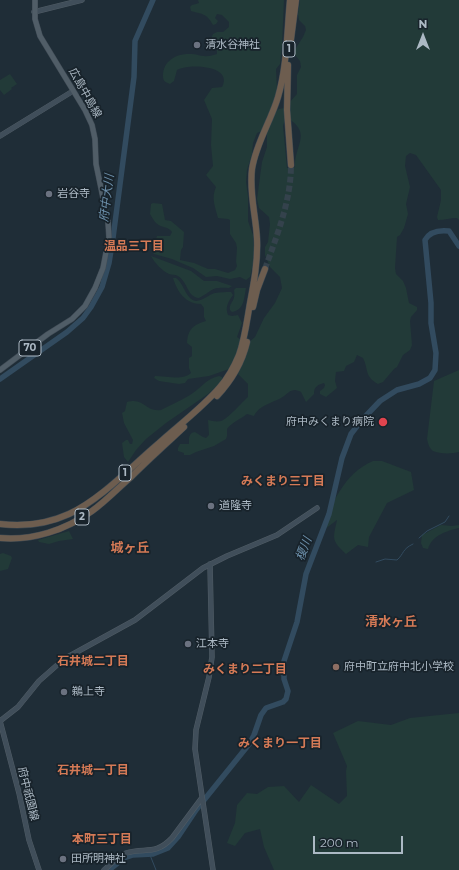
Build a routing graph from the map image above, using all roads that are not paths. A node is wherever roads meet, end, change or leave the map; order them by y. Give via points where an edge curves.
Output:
1 (35, 0) edge
2 (82, 0) edge
3 (289, 0) edge
4 (295, 0) edge
5 (34, 12) junction
6 (288, 46) junction
7 (73, 91) junction
8 (0, 136) edge
9 (291, 164) tunnel mouth
10 (265, 269) tunnel mouth
11 (246, 335) junction
12 (0, 370) edge
13 (226, 384) junction
14 (150, 459) junction
15 (317, 508) dead end
16 (64, 516) junction
17 (0, 520) edge
18 (0, 524) edge
19 (0, 539) edge
20 (210, 564) junction
21 (0, 721) edge
22 (202, 801) junction
23 (39, 870) edge
24 (104, 870) edge
25 (213, 870) edge

1 - 5 main road, 広島中島線 / 70
2 - 5 street
3 - 6 highway
4 - 6 highway
5 - 7 main road, 広島中島線 / 70 via 40,36
6 - 9 highway, 1 via 286,98
6 - 11 highway, 1 via 278,96 252,169 257,252
7 - 8 street
7 - 12 main road, 広島中島線 / 70 via 88,115 95,139 96,164 109,230 103,268 91,297 78,314
10 - 11 highway, 1
11 - 13 highway, 1 via 240,364
13 - 14 highway, 1 via 207,406
13 - 16 highway, 1 via 103,491 85,505
14 - 19 highway, 2 via 108,498 69,524 44,533
14 - 19 highway via 101,507 77,524 38,539
15 - 20 street via 277,535
16 - 17 highway via 35,522
16 - 18 highway, 2 via 30,525
20 - 21 street via 181,583 135,620 61,661 39,680 18,707
20 - 22 street via 211,662 195,742
21 - 23 street, 府中祇園線 via 29,840
22 - 24 street via 167,844 154,850 122,855
22 - 25 street

